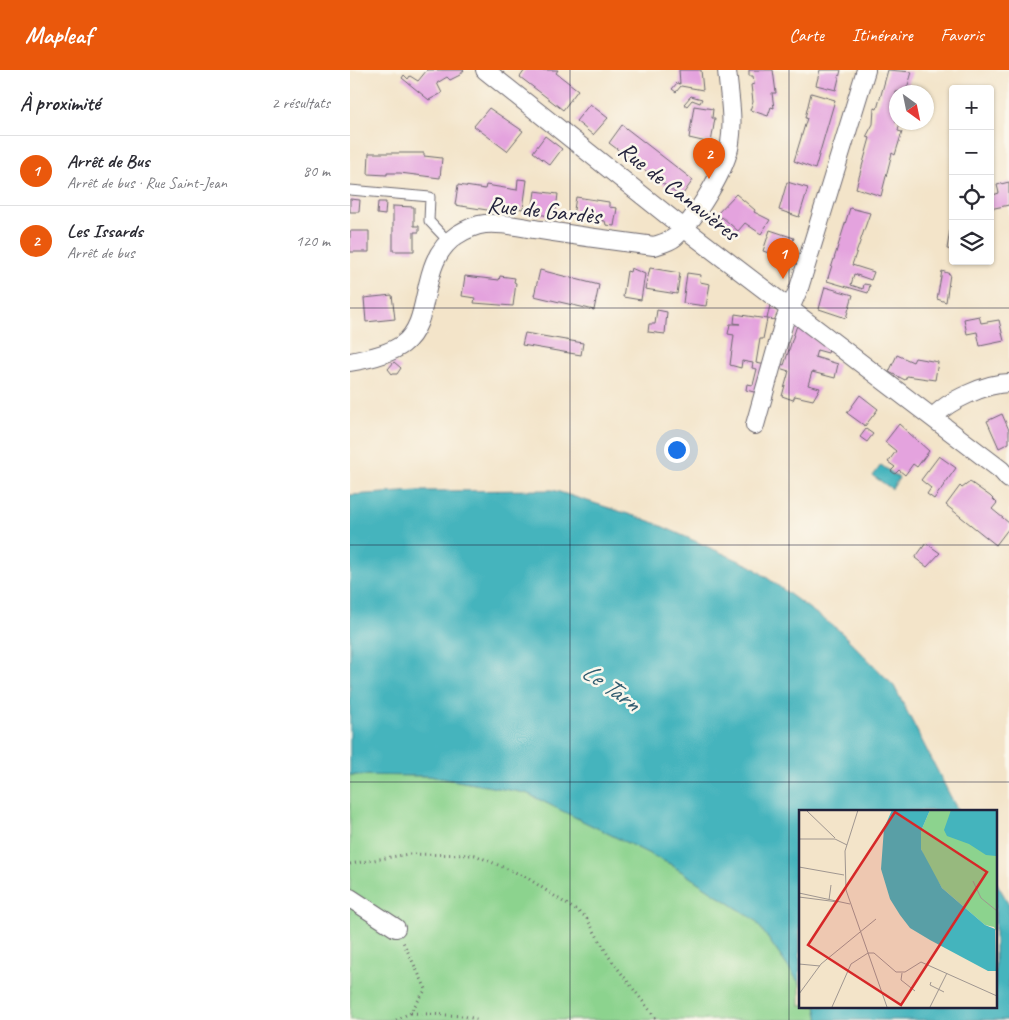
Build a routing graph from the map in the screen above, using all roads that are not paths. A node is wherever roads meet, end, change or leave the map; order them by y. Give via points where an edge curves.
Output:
1 (485, 70) edge
2 (727, 70) edge
3 (866, 70) edge
4 (350, 190) edge
5 (684, 227) junction
6 (448, 240) junction
7 (790, 307) junction
8 (350, 362) edge
9 (1006, 379) edge
10 (934, 417) junction
11 (755, 425) dead end
12 (1009, 479) edge
13 (350, 898) edge
14 (396, 928) road end

1 - 5 street, Rue de Canavières
2 - 5 street, Rue de Gardès via 730,143 723,169
3 - 7 street via 799,288
4 - 6 lane via 430,197 429,221
5 - 6 street, Rue de Gardès via 673,239 654,246 485,224 464,230
5 - 7 street, Rue de Canavières
6 - 8 street, Rue de Gardès via 438,252 430,273 418,325 404,343 388,352
7 - 10 street, Rue de Canavières
7 - 11 street
9 - 10 street via 952,402
10 - 12 street, Rue de Canavières
13 - 14 street

